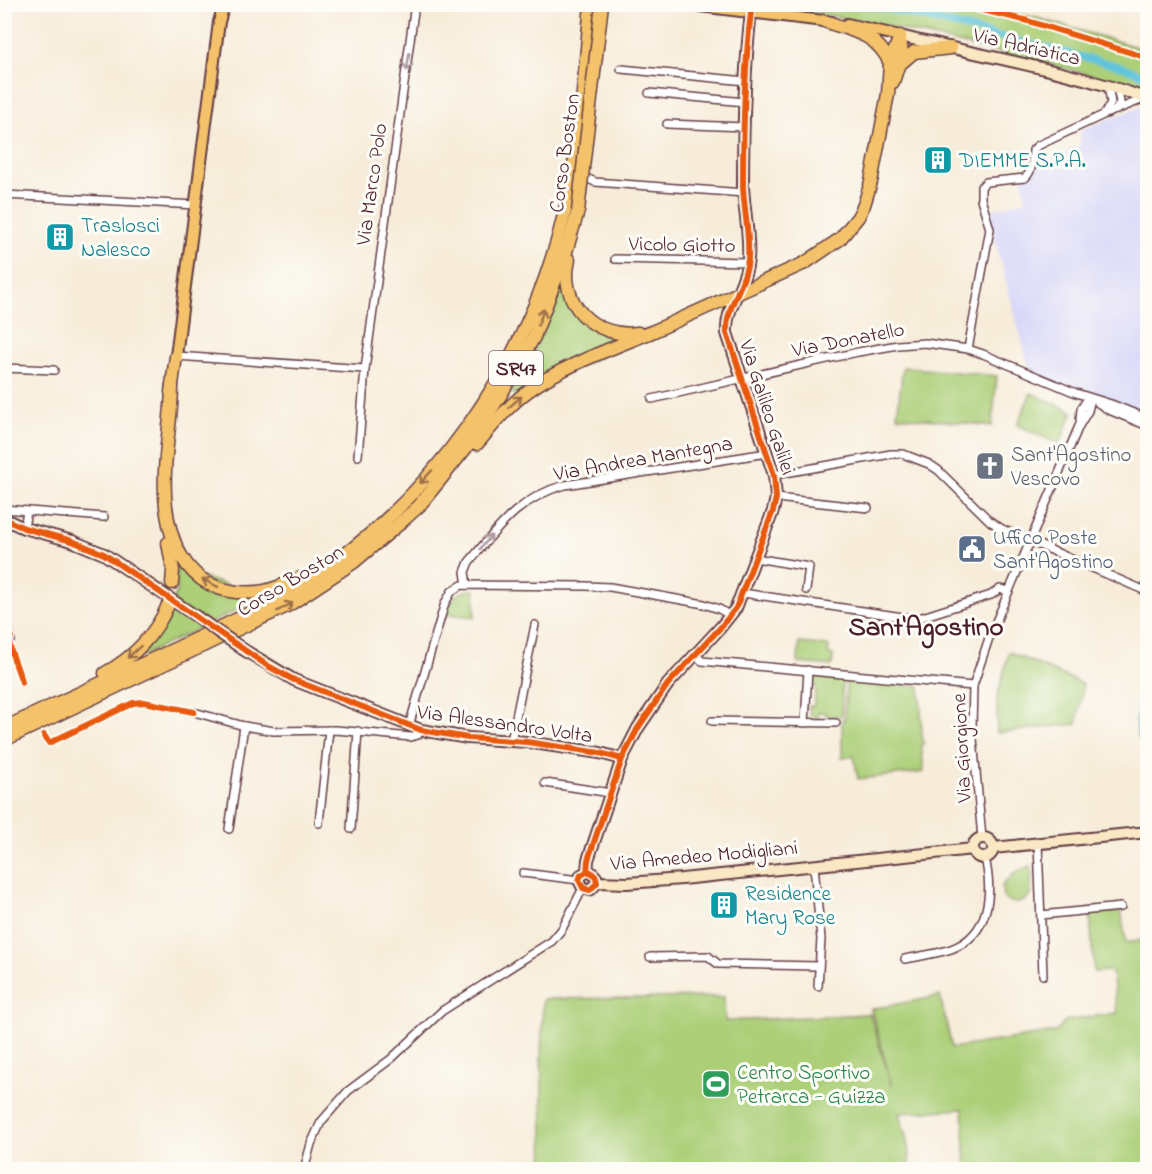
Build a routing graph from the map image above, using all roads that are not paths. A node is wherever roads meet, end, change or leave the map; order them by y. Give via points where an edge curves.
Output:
1 (215, 4) edge
2 (227, 4) edge
3 (416, 4) edge
4 (591, 4) edge
5 (602, 4) edge
6 (683, 4) edge
7 (751, 12) junction
8 (824, 21) junction
9 (219, 22) junction
10 (900, 36) junction
11 (951, 48) junction
12 (895, 64) junction
13 (621, 69) dead end
14 (746, 81) junction
15 (1113, 87) junction
16 (649, 93) dead end
17 (1147, 99) edge
18 (746, 102) junction
19 (1116, 110) junction
20 (1103, 115) junction
21 (667, 124) dead end
22 (745, 127) junction
23 (579, 174) dead end
24 (744, 193) junction
25 (4, 195) edge
26 (196, 205) junction
27 (578, 211) junction
28 (615, 259) dead end
29 (748, 262) junction
30 (654, 331) junction
31 (968, 349) junction
32 (176, 356) junction
33 (4, 368) edge
34 (365, 369) junction
35 (54, 370) dead end
36 (742, 378) junction
37 (172, 385) junction
38 (1076, 393) junction
39 (652, 399) dead end
40 (1091, 399) junction
41 (1102, 405) junction
42 (1085, 410) junction
43 (1148, 419) edge
44 (1148, 426) edge
45 (766, 453) junction
46 (358, 456) dead end
47 (774, 475) junction
48 (776, 498) junction
49 (418, 506) junction
50 (868, 508) dead end
51 (4, 509) edge
52 (27, 510) junction
53 (104, 517) dead end
54 (4, 519) edge
55 (24, 528) junction
56 (1030, 542) junction
57 (755, 558) junction
58 (325, 569) junction
59 (172, 584) dead end
60 (467, 585) junction
61 (806, 590) dead end
62 (1009, 591) junction
63 (1148, 592) edge
64 (743, 593) junction
65 (168, 605) dead end
66 (4, 608) edge
67 (731, 616) junction
68 (535, 625) dead end
69 (4, 643) edge
70 (694, 654) junction
71 (808, 670) junction
72 (973, 686) junction
73 (45, 710) junction
74 (194, 712) dead end
75 (712, 722) dead end
76 (805, 723) junction
77 (836, 723) dead end
78 (244, 726) junction
79 (409, 726) junction
80 (4, 728) edge
81 (329, 730) junction
82 (420, 730) junction
83 (358, 731) junction
84 (4, 740) edge
85 (511, 741) junction
86 (622, 759) junction
87 (545, 783) dead end
88 (611, 793) junction
89 (319, 823) dead end
90 (229, 829) dead end
91 (351, 829) dead end
92 (1148, 832) edge
93 (982, 838) junction
94 (1038, 843) junction
95 (993, 848) junction
96 (973, 849) junction
97 (985, 858) junction
98 (814, 866) junction
99 (523, 873) dead end
100 (583, 880) junction
101 (597, 882) junction
102 (1120, 907) dead end
103 (1041, 915) junction
104 (650, 957) dead end
105 (905, 959) dead end
106 (818, 966) junction
107 (1043, 975) dead end
108 (818, 987) dead end
109 (304, 1170) edge

1 - 9 main road
2 - 9 main road
3 -> 34 street, Via Marco Polo
4 -> 58 highway, Corso Boston / SR47 via 578,146 565,214 522,333 464,432 405,501
5 - 27 highway, Corso Boston / SR47, bridge
6 - 7 main road, Via Adriatica
7 - 8 main road, Via Adriatica
7 - 14 street, Via Galileo Galilei
8 - 10 main road, Via Adriatica
8 - 12 highway via 875,41
9 - 26 main road
10 - 11 street, Via Adriatica
10 - 12 highway, SR47
11 - 12 highway via 914,52
11 - 15 street, Via Adriatica
12 - 30 highway, SR47, bridge via 864,205 840,239 805,263
13 - 14 street
14 - 18 street, Via Galileo Galilei
15 - 17 street, Via Adriatica
15 - 19 street via 1120,102
15 - 20 street via 1111,103
16 - 18 street
17 - 19 street
18 - 22 street, Via Galileo Galilei
19 - 20 street
20 - 31 street via 1034,148 1025,178 986,182 981,187 990,229
21 - 22 street
22 - 24 street, Via Galileo Galilei
23 - 24 street via 596,182
24 - 29 street, Via Galileo Galilei
25 - 26 street
26 - 32 main road
27 - 30 highway, SR47 via 567,268 573,303 588,320 608,332 624,335
49 -> 27 highway, Corso Boston / SR47 via 465,449 534,337
28 - 29 street, Vicolo Giotto
29 - 36 street, Via Galileo Galilei via 726,324
49 -> 30 highway, SR47 via 443,483 505,410 529,390
31 - 36 street, Via Donatello via 925,343 898,345
31 - 38 street, Via Donatello
32 - 34 street
32 - 37 highway
33 - 35 street
34 - 46 street, Via Marco Polo
36 - 39 street, Via Galileo Galilei
36 - 45 street, Via Galileo Galilei
58 -> 37 highway via 259,592 232,592 209,584 189,569 174,546 166,507
37 - 59 highway via 160,479
38 - 40 street, Via Donatello
38 - 42 street
40 - 41 street, Via Donatello
40 - 42 street, Via Giorgione
40 - 43 street, Via Donatello
41 - 42 street
41 - 44 street, Via Donatello
42 - 56 street, Via Giorgione
45 - 47 street, Via Galileo Galilei
60 -> 45 street, Via Andrea Mantegna via 465,572 469,562 513,512 543,492 565,485
47 - 48 street, Via Galileo Galilei
47 - 56 street via 903,454 936,468 990,521
48 - 50 street
48 - 57 street, Via Galileo Galilei
84 -> 49 highway, Corso Boston / SR47 via 289,605 370,549
51 - 52 street
52 - 53 street
52 - 55 street
54 - 55 street, Via Alessandro Volta
55 - 79 street, Via Alessandro Volta, bridge via 104,554 294,680
56 - 62 street, Via Giorgione
56 - 63 street
57 - 61 street via 809,567
57 - 64 street, Via Galileo Galilei
58 - 73 highway, Corso Boston / SR47 via 243,616
60 - 67 street via 610,587 704,604
60 - 79 street via 448,595
62 - 64 street via 1000,589 916,619
62 - 72 street, Via Giorgione
64 - 67 street, Via Galileo Galilei
65 -> 73 highway via 150,637 136,651 117,667 62,696
66 - 69 street via 11,640
67 - 70 street, Via Galileo Galilei
68 - 85 street
70 - 71 street via 702,661
70 - 86 street, Via Galileo Galilei via 668,684
71 - 72 street
71 - 76 street
72 - 93 street, Via Giorgione via 972,728
73 - 80 highway, Corso Boston / SR47
74 - 78 street, Via Alessandro Volta
75 - 76 street
76 - 77 street
78 - 81 street, Via Alessandro Volta via 274,731
78 - 90 street
79 - 82 street, Via Alessandro Volta
81 - 83 street, Via Alessandro Volta
81 - 89 street
82 - 83 street, Via Alessandro Volta via 411,737
82 - 85 street, Via Alessandro Volta
83 - 91 street
85 - 86 street, Via Alessandro Volta
86 - 88 street, Via Galileo Galilei
87 - 88 street
88 - 100 street, Via Galileo Galilei
92 - 94 street
93 - 95 street via 990,841
93 - 96 street
94 - 95 street
94 - 103 street
95 - 97 street
96 - 97 street via 977,857
96 - 98 street, Via Amedeo Modigliani
97 - 105 street via 988,908 979,928 962,944
98 - 101 street, Via Amedeo Modigliani via 682,879
98 - 106 street, Via Amedeo Modigliani via 821,939
99 - 100 street
100 - 101 street via 594,874
100 - 101 street via 590,890
100 - 109 street, Via Galileo Galilei via 562,929 552,941 441,1011 391,1059 348,1090 321,1122
102 - 103 street
103 - 107 street
104 - 106 street via 708,956 718,964
106 - 108 street, Via Amedeo Modigliani

